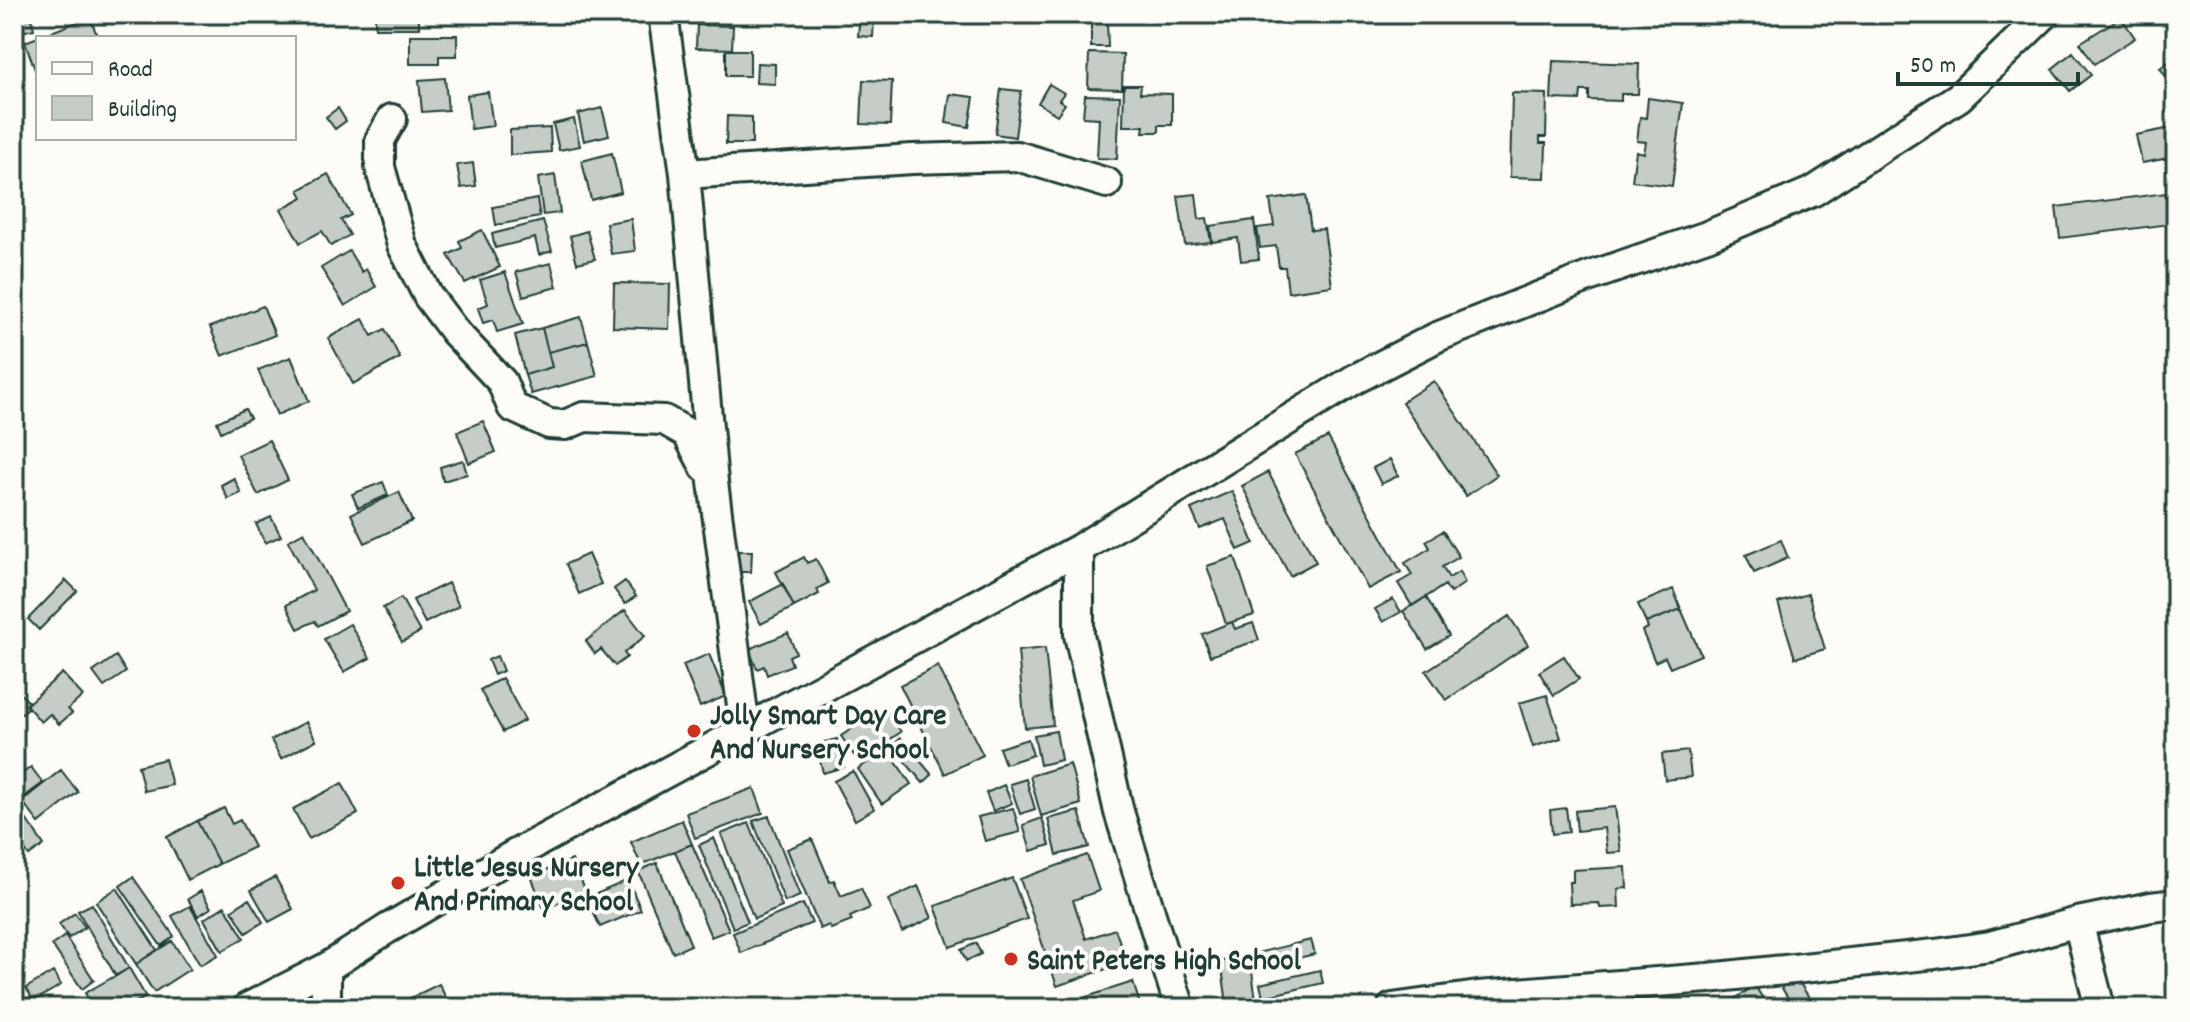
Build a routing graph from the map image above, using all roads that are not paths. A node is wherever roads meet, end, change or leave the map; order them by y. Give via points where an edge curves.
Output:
1 (663, 14) edge
2 (2045, 14) edge
3 (392, 119) dead end
4 (685, 174) junction
5 (1107, 183) dead end
6 (713, 482) junction
7 (1079, 549) junction
8 (745, 729) junction
9 (2176, 904) edge
10 (2078, 922) junction
11 (326, 968) junction
12 (247, 1008) edge
13 (326, 1008) edge
14 (1180, 1008) edge
15 (1392, 1008) edge
16 (2100, 1008) edge

1 - 4 street
2 - 7 street via 1959,97 1814,191 1437,337 1355,379
3 - 6 street via 380,140 380,167 402,245 428,296 502,382 512,407 549,424 565,425 584,417 674,424 687,433
4 - 5 street via 1017,156
4 - 6 street
6 - 8 street
7 - 8 street
7 - 14 street via 1079,635 1119,812
8 - 11 street via 512,856
9 - 10 street
10 - 15 street via 1990,946 1935,954
10 - 16 street
11 - 12 street
11 - 13 street

